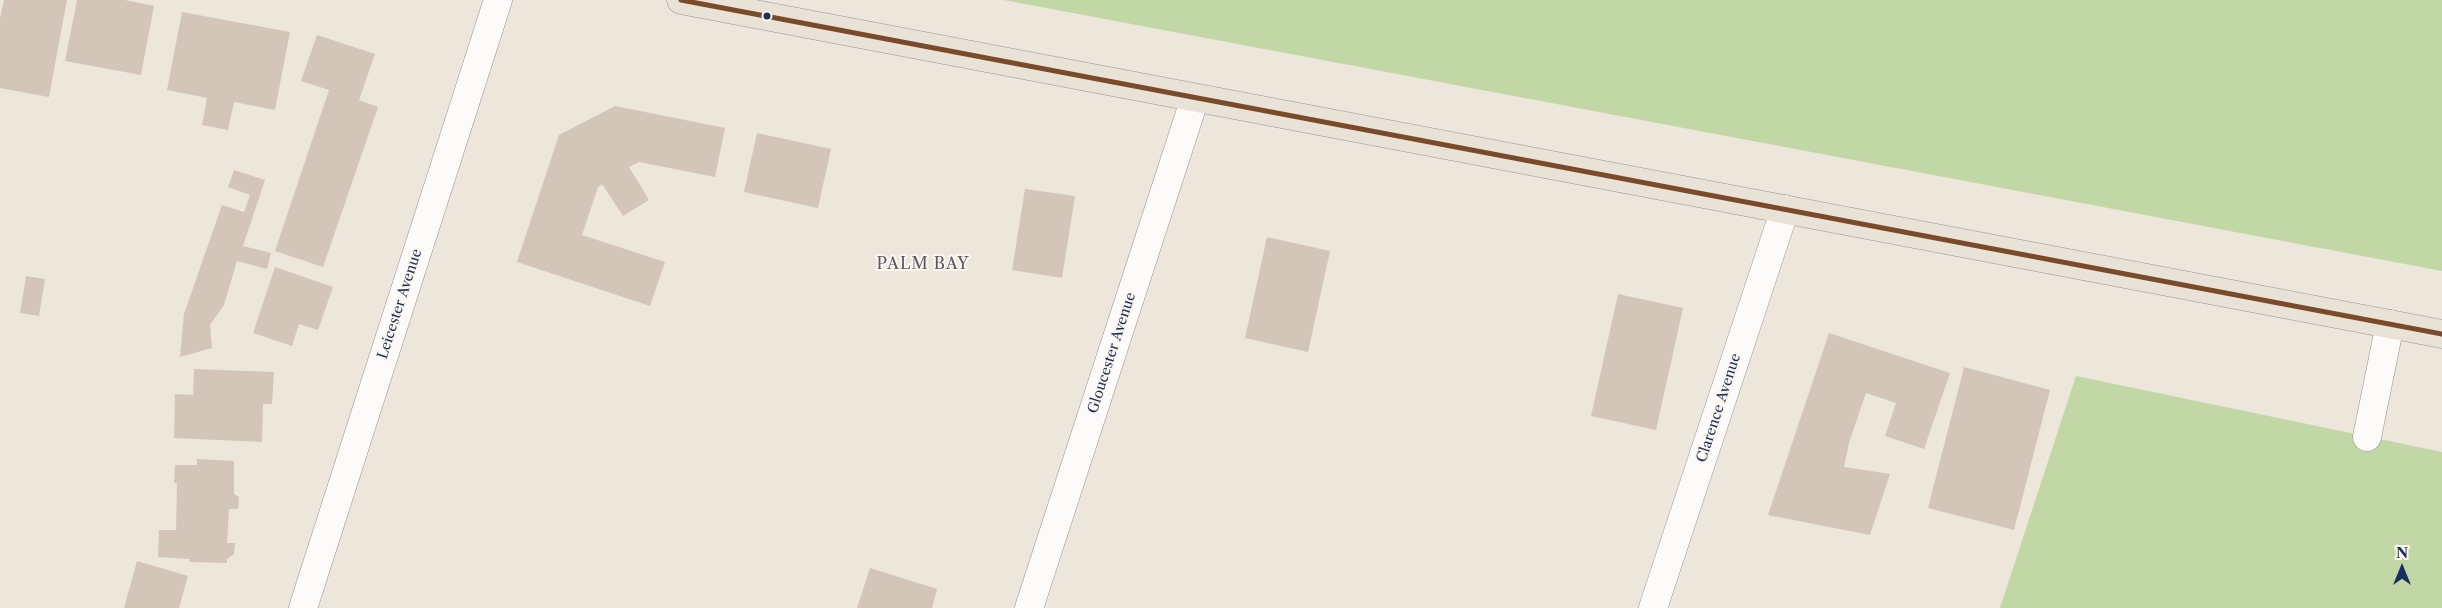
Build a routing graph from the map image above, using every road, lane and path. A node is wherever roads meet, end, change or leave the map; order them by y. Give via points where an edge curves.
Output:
1 (498, 0) edge
2 (681, 0) edge
3 (1196, 98) junction
4 (1784, 209) junction
5 (2390, 324) junction
6 (2442, 334) edge
7 (2368, 437) dead end
8 (303, 608) edge
9 (1029, 608) edge
10 (1653, 608) edge

1 - 8 street, Leicester Avenue
2 - 3 main road
3 - 4 main road
3 - 9 street, Gloucester Avenue
4 - 5 main road
4 - 10 street, Clarence Avenue
5 - 6 main road
5 - 7 street

